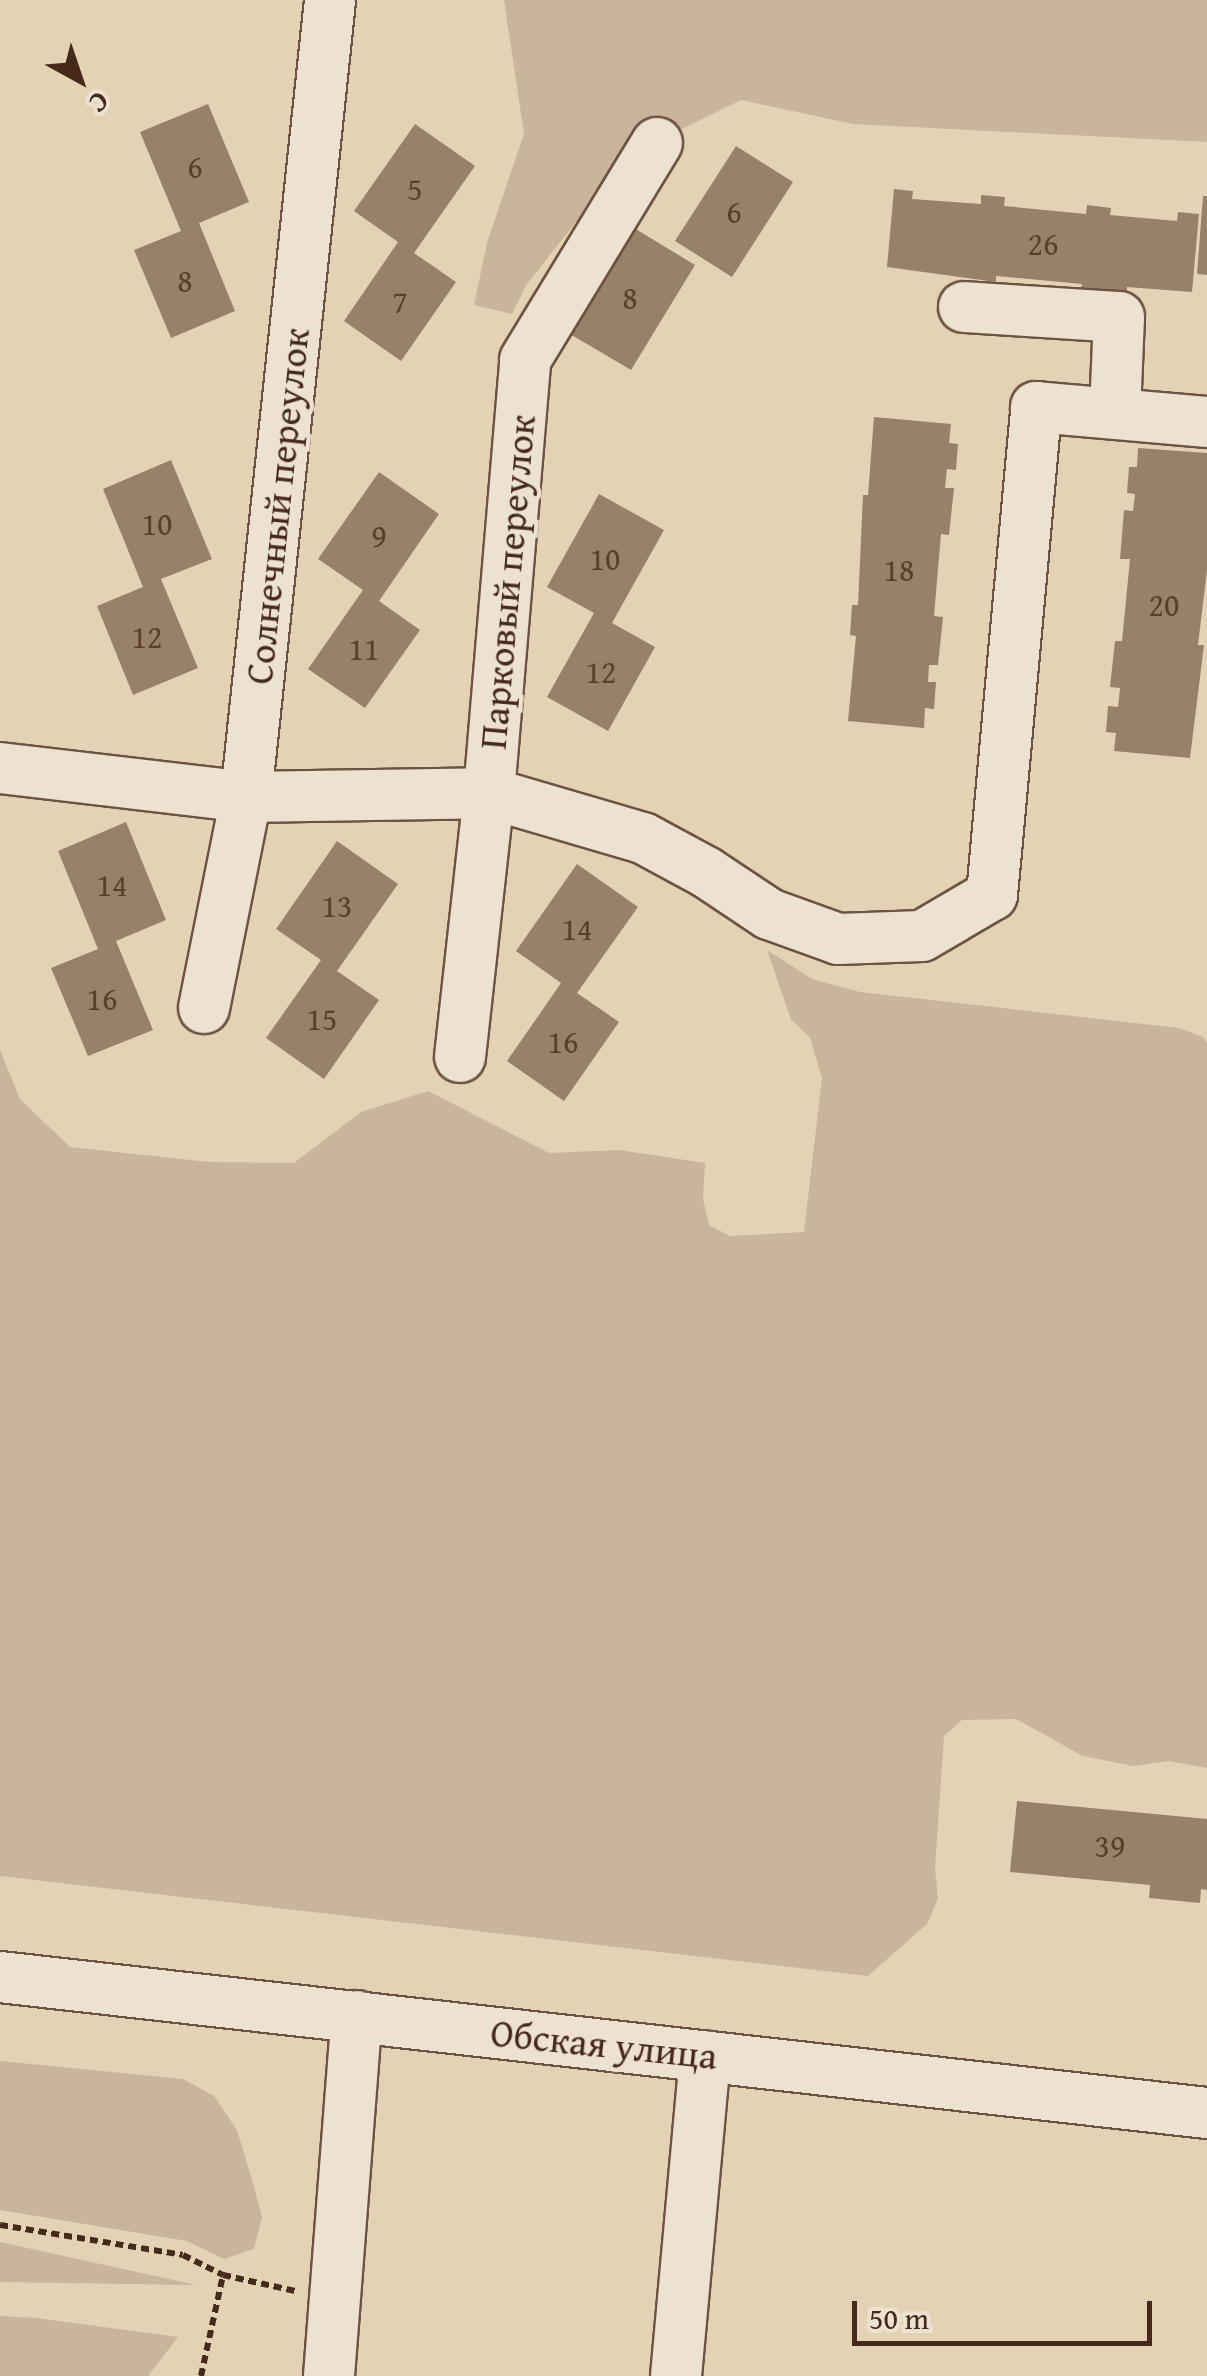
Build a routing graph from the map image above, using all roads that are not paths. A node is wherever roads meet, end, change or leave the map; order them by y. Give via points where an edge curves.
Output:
1 (330, 0) edge
2 (656, 142) dead end
3 (964, 308) dead end
4 (1115, 413) junction
5 (1207, 422) edge
6 (0, 768) edge
7 (489, 793) junction
8 (246, 797) junction
9 (204, 1008) dead end
10 (460, 1057) dead end
11 (0, 1977) edge
12 (357, 2016) junction
13 (705, 2056) junction
14 (1207, 2113) edge
15 (329, 2376) edge
16 (676, 2376) edge

1 - 8 street, Солнечный переулок
2 - 7 street, Парковый переулок via 526,360
3 - 4 street via 1118,317
4 - 5 street
4 - 7 street via 1036,407 992,895 922,936 838,939 769,914 642,838
6 - 8 street
7 - 8 street
7 - 10 street, Парковый переулок
8 - 9 street, Солнечный переулок
11 - 12 street, Обская улица
12 - 13 street, Обская улица
12 - 15 street
13 - 14 street, Обская улица
13 - 16 street

